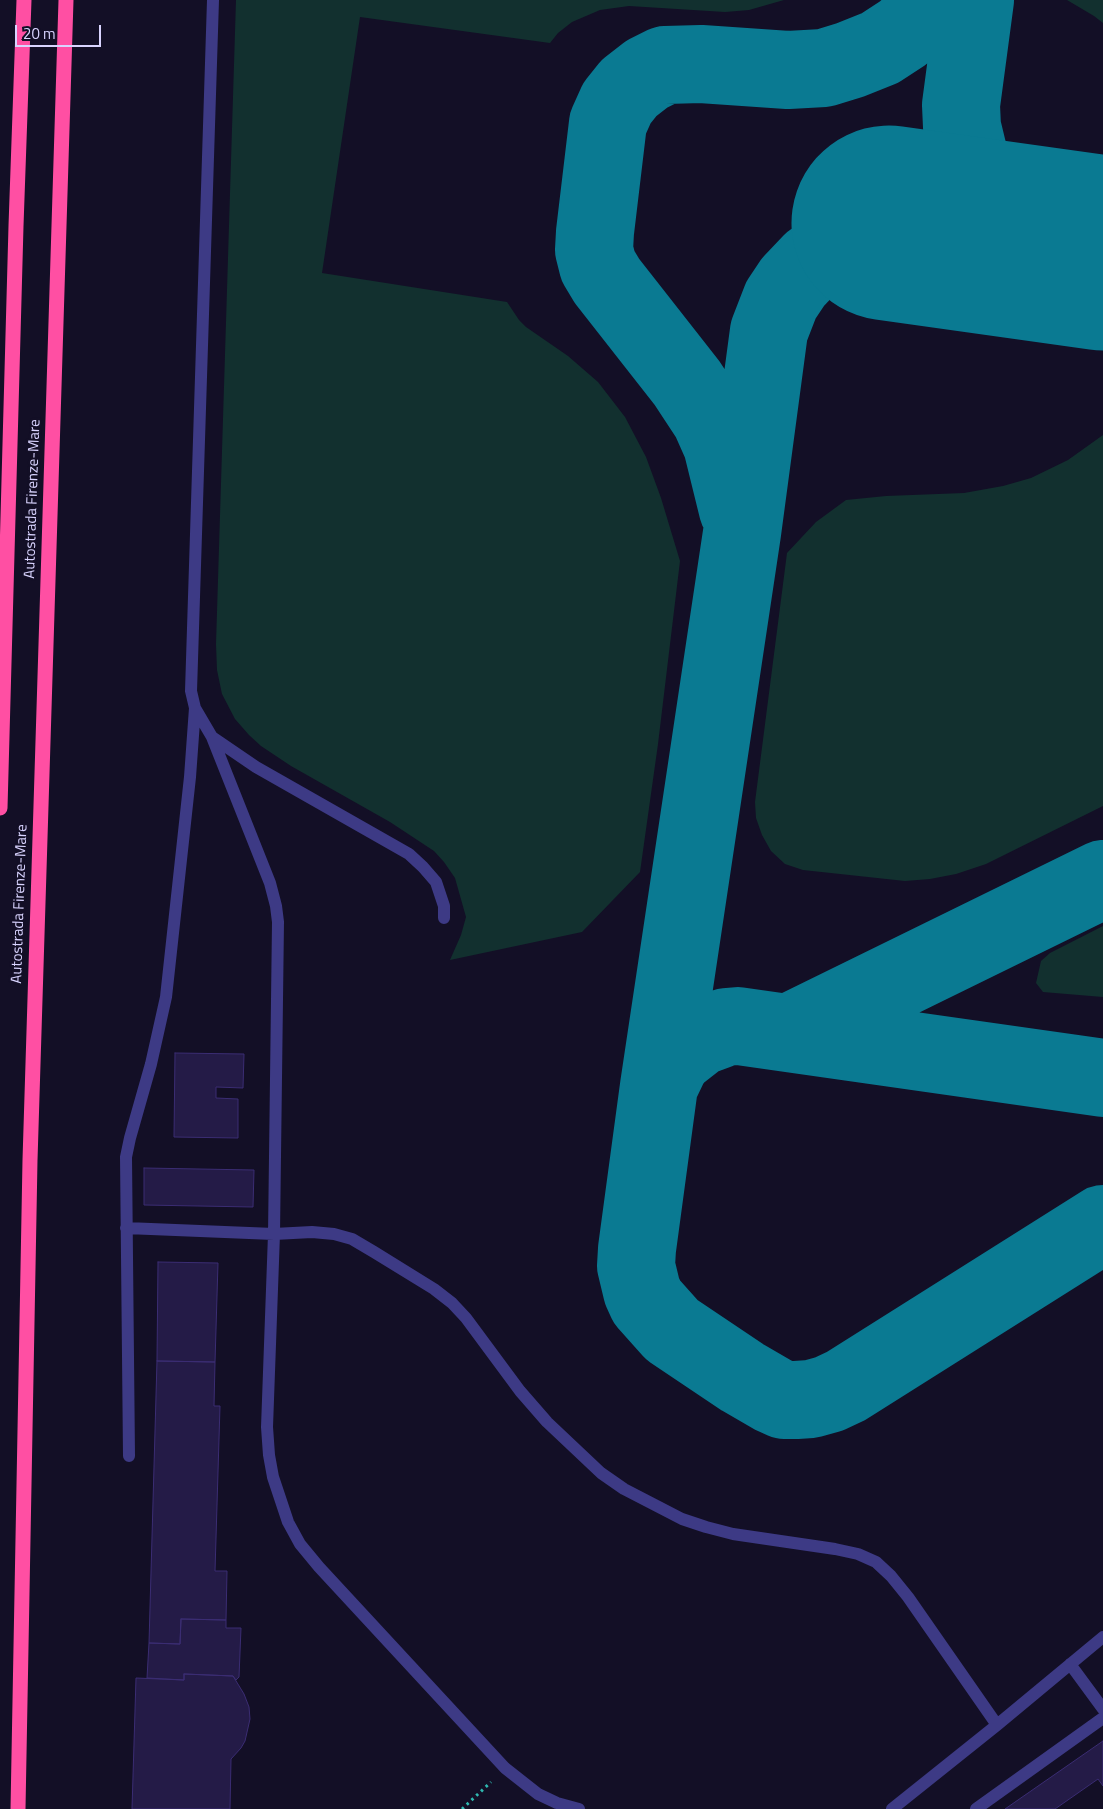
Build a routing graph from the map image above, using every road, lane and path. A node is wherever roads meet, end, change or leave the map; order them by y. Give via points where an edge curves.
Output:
1 (24, 0) edge
2 (66, 0) edge
3 (213, 0) edge
4 (194, 708) junction
5 (212, 737) junction
6 (0, 808) edge
7 (444, 918) dead end
8 (126, 1228) junction
9 (274, 1234) junction
10 (129, 1456) dead end
11 (1103, 1637) edge
12 (1070, 1664) junction
13 (1103, 1709) edge
14 (1103, 1718) edge
15 (997, 1725) junction
16 (505, 1768) junction
17 (899, 1808) edge
18 (18, 1809) edge
19 (462, 1809) edge
20 (579, 1809) edge
21 (976, 1809) edge

1 - 6 highway, Autostrada Firenze-Mare
2 - 18 highway, Autostrada Firenze-Mare via 30,1160
3 - 4 lane via 191,667
4 - 5 lane
4 - 8 lane via 190,776 166,997 126,1157
5 - 7 lane via 256,767 408,854 436,882 444,906
5 - 9 lane via 270,883 277,914
8 - 9 lane
8 - 10 lane
9 - 15 lane via 312,1232 352,1239 434,1289 466,1318 525,1397 577,1452 624,1489 657,1507 682,1519 733,1534 835,1549 876,1562 908,1597
9 - 16 lane via 267,1427 273,1477 288,1522 300,1544 319,1567
11 - 12 lane
12 - 13 lane
12 - 15 lane
14 - 21 lane
15 - 17 lane
16 - 19 path
16 - 20 lane via 538,1794

